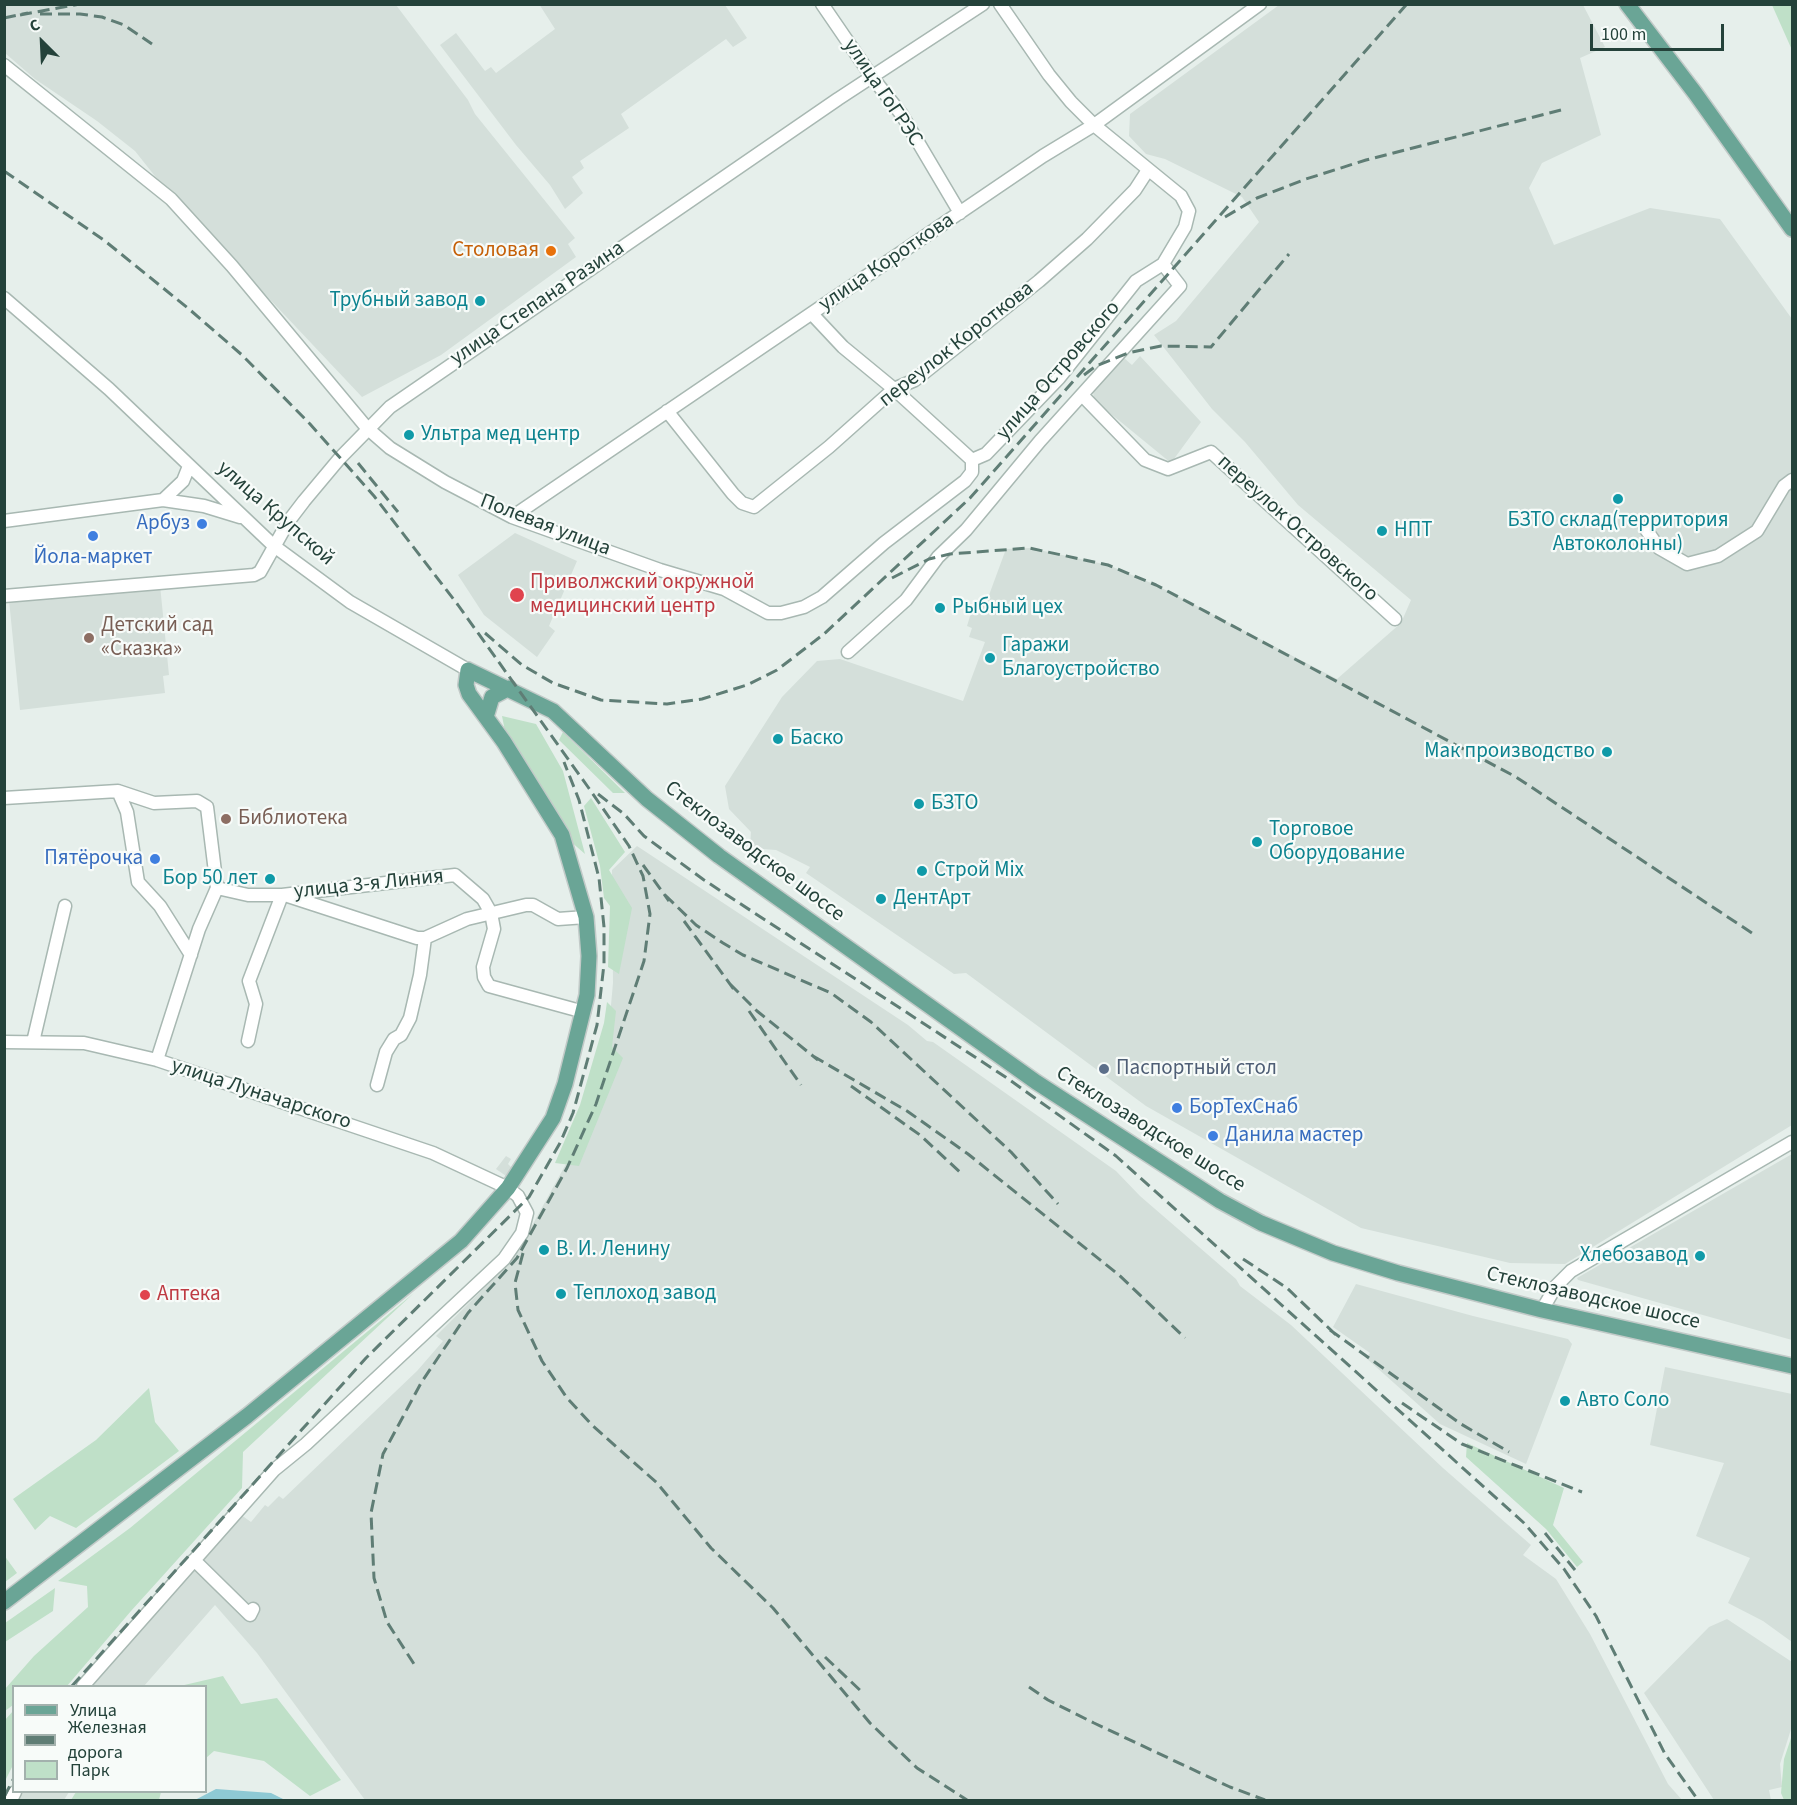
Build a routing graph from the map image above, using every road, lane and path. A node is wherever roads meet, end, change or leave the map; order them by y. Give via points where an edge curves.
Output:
1 (822, 4) edge
2 (983, 4) edge
3 (1000, 4) edge
4 (1260, 4) edge
5 (1627, 4) edge
6 (4, 65) edge
7 (872, 77) junction
8 (1094, 125) junction
9 (1148, 170) junction
10 (960, 213) junction
11 (1792, 230) edge
12 (1163, 264) junction
13 (4, 298) edge
14 (812, 314) junction
15 (894, 389) junction
16 (1082, 395) junction
17 (668, 411) junction
18 (367, 428) junction
19 (972, 460) junction
20 (189, 466) junction
21 (1792, 480) edge
22 (163, 500) junction
23 (241, 517) junction
24 (512, 517) junction
25 (4, 521) edge
26 (1645, 528) dead end
27 (274, 546) junction
28 (4, 596) edge
29 (804, 607) joint
30 (1395, 619) dead end
31 (849, 652) dead end
32 (468, 670) junction
33 (509, 688) junction
34 (486, 717) junction
35 (580, 735) joint
36 (118, 791) junction
37 (4, 798) edge
38 (217, 888) junction
39 (282, 895) junction
40 (65, 906) dead end
41 (491, 913) junction
42 (586, 918) junction
43 (424, 938) junction
44 (191, 955) junction
45 (584, 1012) junction
46 (248, 1041) dead end
47 (4, 1042) edge
48 (33, 1042) junction
49 (157, 1060) junction
50 (377, 1085) dead end
51 (1792, 1142) edge
52 (508, 1188) junction
53 (1542, 1310) junction
54 (1792, 1366) edge
55 (194, 1560) junction
56 (4, 1602) edge
57 (253, 1609) dead end
58 (84, 1685) edge

1 - 7 street, улица ГоГРЭС
2 - 7 street
3 - 8 street via 1049,75
4 - 8 street, улица Короткова
5 - 11 main road
6 - 18 street, Полевая улица via 171,199
7 - 10 street, улица ГоГРЭС via 902,115
7 - 18 street, улица Степана Разина via 415,387
8 - 9 street
8 - 10 street, улица Короткова
9 - 12 street, улица Островского via 1181,196 1189,211 1185,227
9 - 15 street, переулок Короткова via 1127,198 1039,281 915,380
10 - 14 street, улица Короткова
12 - 16 street via 1180,286
12 - 19 street, улица Островского via 1136,281 1059,378 986,454
13 - 20 street, улица Крупской via 109,389
14 - 15 street via 843,347
14 - 17 street, улица Короткова
15 - 17 street, переулок Короткова via 754,507 733,494
15 - 19 street
16 - 30 street, переулок Островского via 1145,460 1168,469 1211,452
16 - 31 street via 938,557 906,600
17 - 24 street, улица Короткова
18 - 24 street, Полевая улица via 390,448 445,482
18 - 27 street, улица Степана Разина via 304,501
19 - 29 street, улица Островского via 972,472 965,480 822,597
20 - 22 street via 183,481
20 - 23 street, улица Крупской
21 - 26 street via 1784,486 1757,531 1718,556 1687,564 1659,548
22 - 23 street via 182,501
22 - 25 street
23 - 27 street, улица Крупской
24 - 29 street, Полевая улица via 724,589 768,613
27 - 28 street, улица Степана Разина via 260,572 254,575
27 - 32 street, улица Крупской via 350,602
32 - 33 main road, улица Крупской
32 - 34 main road via 469,694
33 - 34 main road via 492,697
33 - 35 main road, улица Крупской via 553,711
34 - 42 main road via 562,835
35 - 53 main road, Стеклозаводское шоссе via 647,799 719,856 1036,1082 1220,1201 1333,1253
36 - 37 street
36 - 38 street via 154,803 197,801 207,807
36 - 44 street via 127,812 138,882 160,906
38 - 39 street, улица 3-я Линия via 248,895
38 - 44 street
39 - 41 street, улица 3-я Линия via 455,875 483,899
39 - 43 street, улица 3-я Линия
39 - 46 street via 249,981 256,1004
40 - 48 street
41 - 42 street via 533,905 558,919
41 - 43 street
41 - 45 street via 494,928 483,967 489,986
42 - 45 main road via 590,972
43 - 50 street via 410,1018 386,1052
44 - 49 street
45 - 52 main road via 557,1110
47 - 48 street, улица Луначарского
48 - 49 street, улица Луначарского via 84,1042
49 - 52 street, улица Луначарского via 404,1142
51 - 53 street via 1571,1271 1556,1286
52 - 55 street via 518,1196 527,1213 522,1233 504,1259 274,1470
52 - 56 main road via 445,1255 247,1416
53 - 54 main road, Стеклозаводское шоссе
55 - 57 street via 250,1615
55 - 58 street

